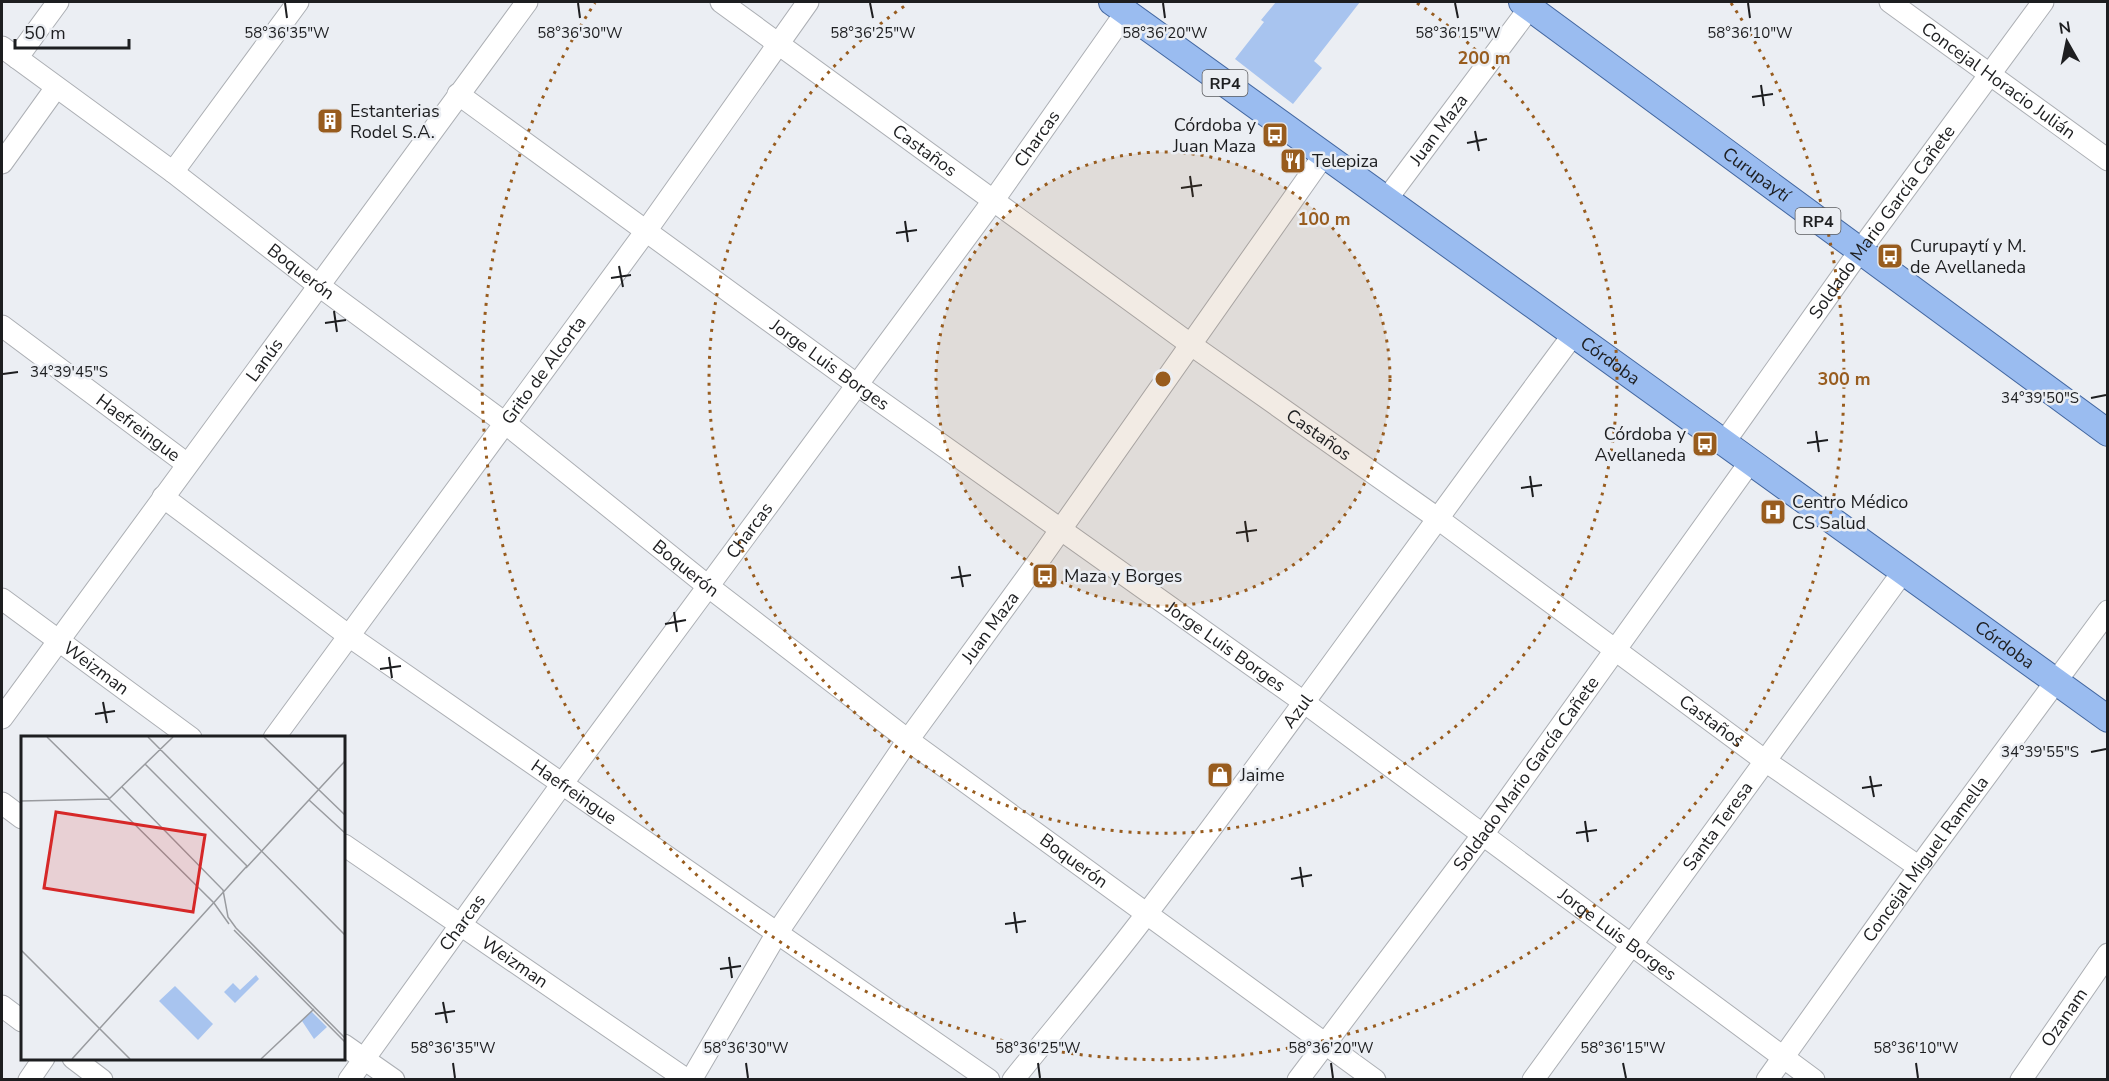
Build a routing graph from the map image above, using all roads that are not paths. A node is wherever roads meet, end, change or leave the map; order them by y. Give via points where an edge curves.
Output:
1 (58, 2) edge
2 (298, 2) edge
3 (527, 2) edge
4 (721, 2) edge
5 (808, 2) edge
6 (1890, 2) edge
7 (2043, 2) edge
8 (1529, 3) edge
9 (1119, 7) edge
10 (779, 42) junction
11 (9, 52) edge
12 (1990, 74) junction
13 (56, 88) junction
14 (458, 94) junction
15 (1324, 154) junction
16 (2108, 160) edge
17 (2, 163) edge
18 (173, 172) junction
19 (1386, 200) junction
20 (993, 201) junction
21 (646, 231) junction
22 (1859, 252) junction
23 (318, 285) junction
24 (2, 326) edge
25 (1573, 335) junction
26 (1190, 344) junction
27 (856, 384) junction
28 (505, 423) junction
29 (2108, 433) edge
30 (1724, 444) junction
31 (1750, 462) junction
32 (187, 464) junction
33 (163, 497) junction
34 (1437, 518) junction
35 (1059, 528) junction
36 (1902, 573) junction
37 (709, 587) junction
38 (2, 599) edge
39 (2108, 610) edge
40 (349, 636) junction
41 (58, 640) junction
42 (1615, 649) junction
43 (2055, 681) junction
44 (1305, 703) junction
45 (2, 718) edge
46 (2108, 719) edge
47 (188, 736) edge
48 (275, 736) edge
49 (908, 740) junction
50 (1764, 760) junction
51 (562, 784) junction
52 (2, 802) edge
53 (21, 817) edge
54 (1484, 833) junction
55 (345, 846) edge
56 (1918, 867) junction
57 (1146, 915) junction
58 (461, 925) junction
59 (777, 933) junction
60 (1630, 944) junction
61 (2108, 954) edge
62 (2, 1005) edge
63 (21, 1020) edge
64 (1327, 1043) junction
65 (345, 1046) edge
66 (1784, 1057) junction
67 (364, 1059) junction
68 (43, 1060) edge
69 (74, 1060) edge
70 (29, 1080) edge
71 (102, 1080) edge
72 (349, 1080) edge
73 (394, 1080) edge
74 (687, 1080) edge
75 (692, 1080) edge
76 (989, 1080) edge
77 (1013, 1080) edge
78 (1298, 1080) edge
79 (1376, 1080) edge
80 (1533, 1080) edge
81 (1767, 1080) edge
82 (1814, 1080) edge
83 (2021, 1080) edge

1 - 11 street
2 - 18 street
3 - 14 street, Lanús
4 - 10 street, Castaños
5 - 10 street, Grito de Alcorta
6 - 12 street, Concejal Horacio Julián
7 - 12 street, Soldado Mario García Cañete
8 - 19 street, Juan Maza
8 - 22 main road, Curupaytí / RP4
9 - 15 main road, Córdoba / RP4
9 - 20 street, Charcas
10 - 20 street, Castaños
10 - 21 street, Grito de Alcorta
11 - 13 street, Boquerón
12 - 16 street, Concejal Horacio Julián
12 - 22 street, Soldado Mario García Cañete
13 - 17 street
13 - 18 street, Boquerón
14 - 21 street, Jorge Luis Borges
14 - 23 street, Lanús
15 - 19 main road, Córdoba / RP4
15 - 26 street, Juan Maza
18 - 23 street, Boquerón
19 - 25 main road, Córdoba / RP4
20 - 26 street, Castaños
20 - 27 street, Charcas
21 - 27 street, Jorge Luis Borges
21 - 28 street, Grito de Alcorta
22 - 29 main road, Curupaytí / RP4
22 - 30 street, Soldado Mario García Cañete
23 - 28 street, Boquerón
23 - 32 street, Lanús
24 - 32 street, Haefreingue
25 - 30 main road, Córdoba / RP4
25 - 34 street, Azul
26 - 34 street, Castaños
26 - 35 street, Juan Maza
27 - 35 street, Jorge Luis Borges
27 - 37 street, Charcas
28 - 37 street, Boquerón
28 - 40 street, Grito de Alcorta
30 - 31 main road, Córdoba / RP4
31 - 36 main road, Córdoba / RP4
31 - 42 street, Soldado Mario García Cañete
32 - 33 street, Lanús
33 - 40 street, Haefreingue
33 - 41 street, Lanús
34 - 42 street, Castaños
34 - 44 street, Azul
35 - 44 street, Jorge Luis Borges
35 - 49 street, Juan Maza
36 - 43 main road, Córdoba / RP4
36 - 50 street, Santa Teresa
37 - 49 street, Boquerón
37 - 51 street, Charcas
38 - 41 street, Weizman
39 - 43 street, Concejal Miguel Ramella
40 - 48 street, Grito de Alcorta
40 - 51 street, Haefreingue
41 - 45 street, Lanús
41 - 47 street, Weizman
42 - 50 street, Castaños
42 - 54 street, Soldado Mario García Cañete
43 - 46 main road, Córdoba / RP4
43 - 56 street, Concejal Miguel Ramella
44 - 54 street, Jorge Luis Borges
44 - 57 street, Azul
49 - 57 street, Boquerón
49 - 59 street, Juan Maza
50 - 56 street, Castaños
50 - 60 street, Santa Teresa
51 - 58 street, Charcas
51 - 59 street, Haefreingue
52 - 53 street
54 - 60 street, Jorge Luis Borges
54 - 64 street, Soldado Mario García Cañete
55 - 58 street, Weizman
56 - 66 street, Concejal Miguel Ramella
57 - 64 street, Boquerón
57 - 77 street, Azul
58 - 67 street, Charcas
58 - 74 street, Weizman
59 - 75 street, Juan Maza
59 - 76 street, Haefreingue
60 - 66 street, Jorge Luis Borges
60 - 80 street, Santa Teresa
61 - 83 street, Ozanam
62 - 63 street
64 - 78 street, Soldado Mario García Cañete
64 - 79 street, Boquerón
65 - 67 street
66 - 81 street, Concejal Miguel Ramella
66 - 82 street, Jorge Luis Borges
67 - 72 street, Charcas
67 - 73 street
68 - 70 street
69 - 71 street

